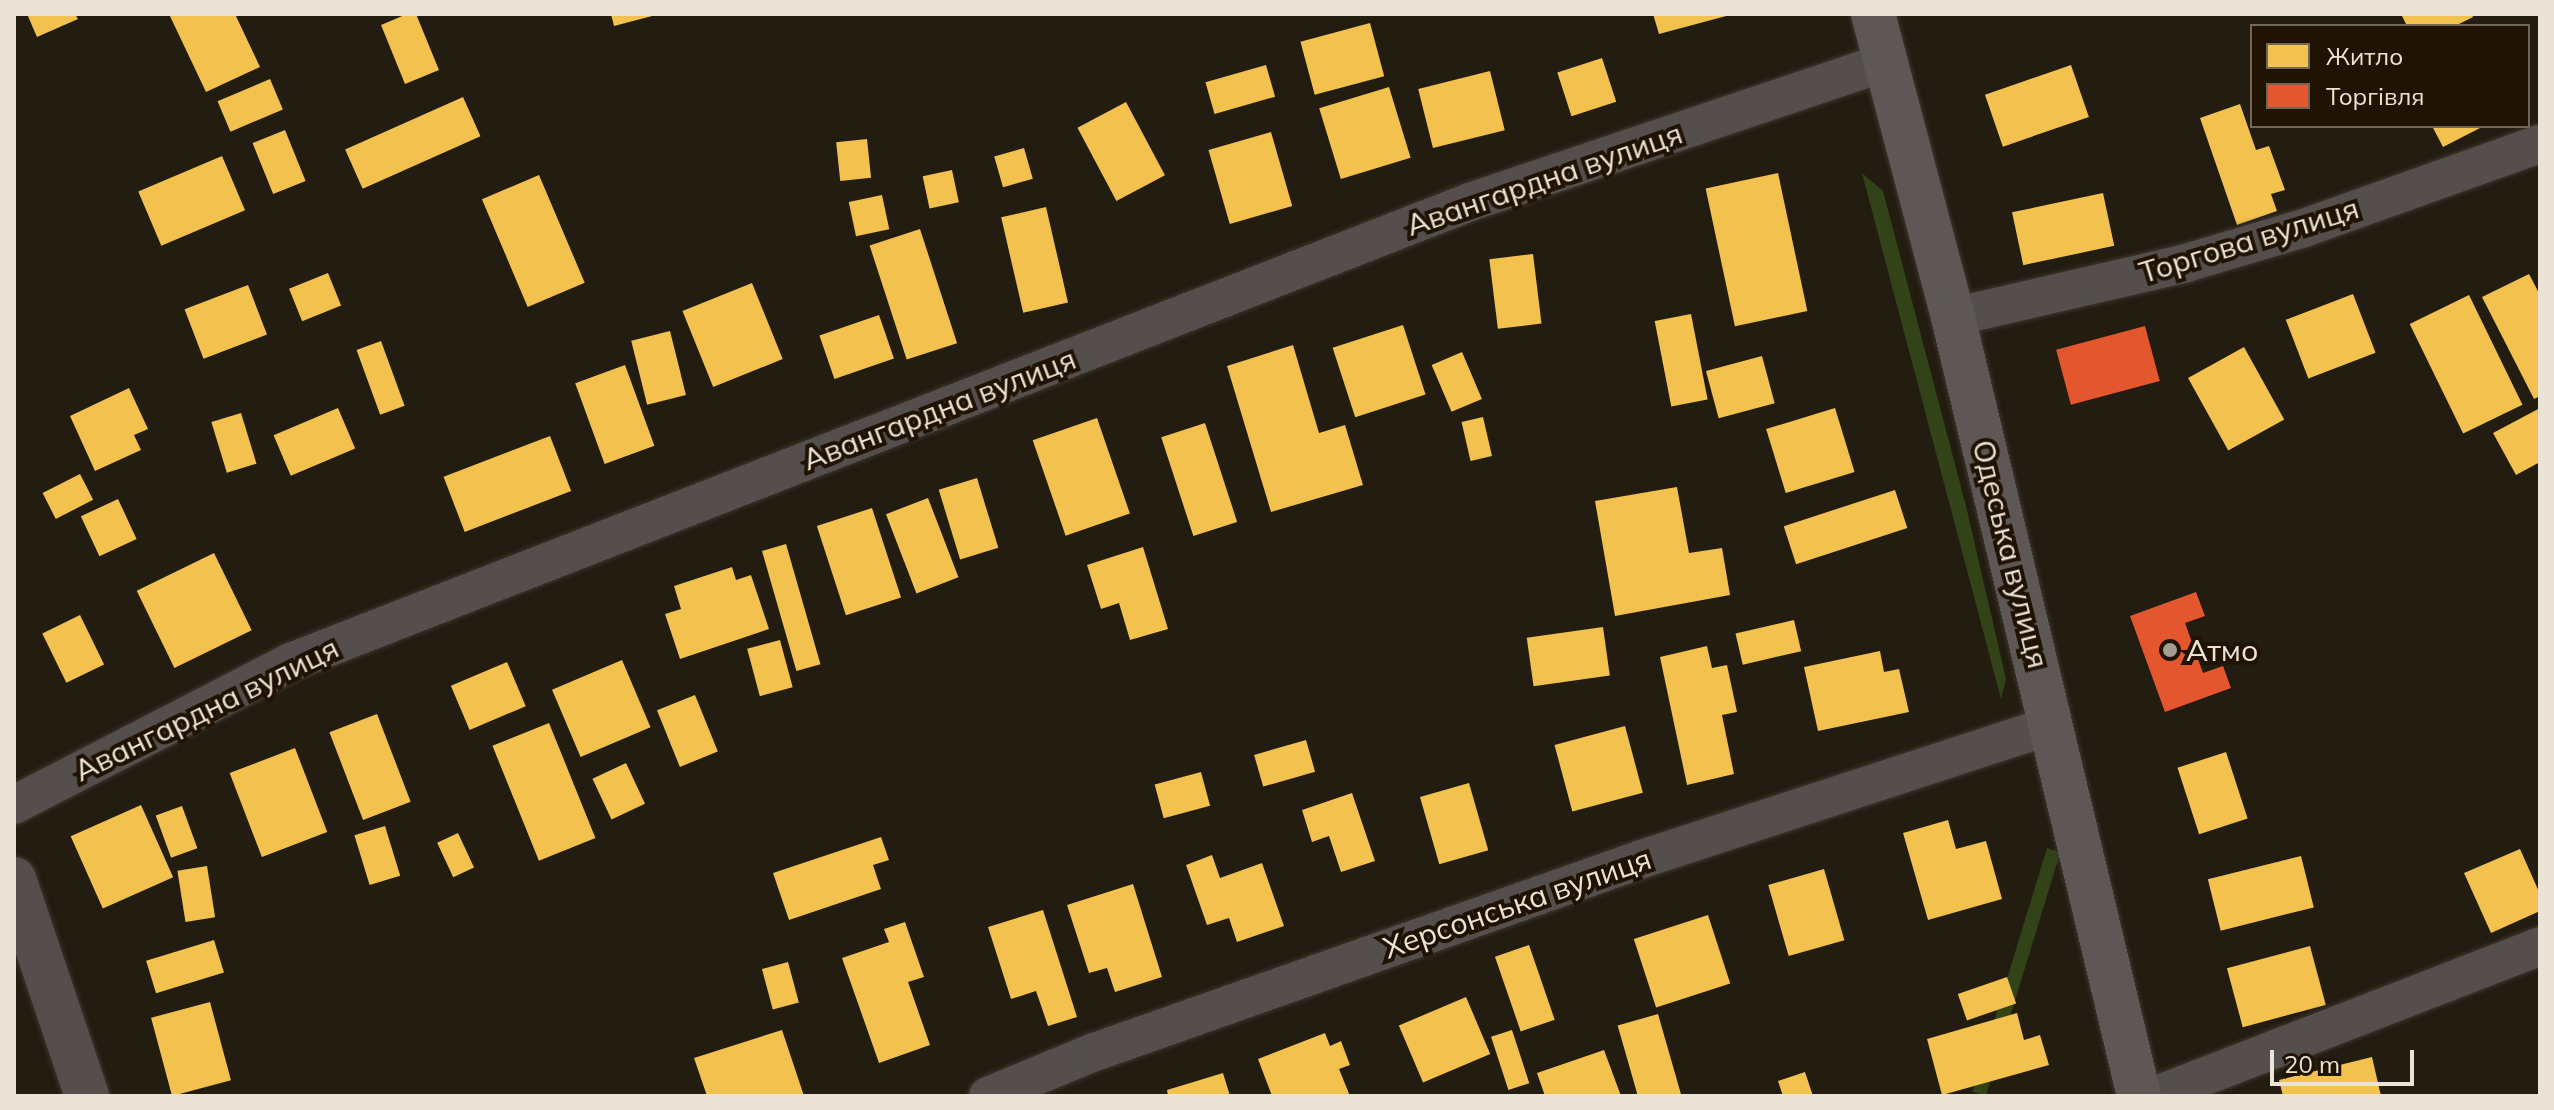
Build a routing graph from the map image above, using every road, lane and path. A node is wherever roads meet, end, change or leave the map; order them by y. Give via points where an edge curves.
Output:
1 (1873, 14) edge
2 (1884, 63) junction
3 (2540, 144) edge
4 (1953, 317) junction
5 (2052, 725) junction
6 (14, 805) edge
7 (14, 879) edge
8 (2540, 946) edge
9 (87, 1096) edge
10 (988, 1096) edge
11 (2139, 1096) edge
12 (2154, 1096) edge

1 - 2 main road, Одеська вулиця
2 - 4 main road, Одеська вулиця
2 - 6 street, Авангардна вулиця via 1470,202 291,662
3 - 4 street, Торгова вулиця via 2301,229 2186,263
4 - 5 main road, Одеська вулиця
5 - 10 street, Херсонська вулиця via 1642,859 1092,1053
5 - 11 main road, Одеська вулиця
7 - 9 street
8 - 12 street

